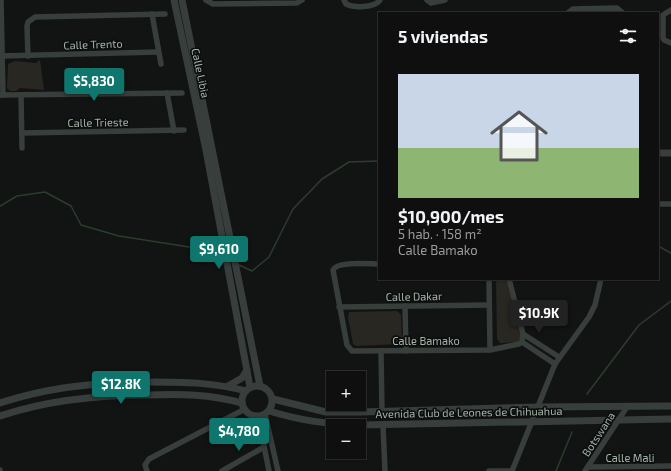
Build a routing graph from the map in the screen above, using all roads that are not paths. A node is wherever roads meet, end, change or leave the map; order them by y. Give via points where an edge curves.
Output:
1 (1, 0) edge
2 (174, 0) edge
3 (182, 0) edge
4 (206, 0) edge
5 (302, 0) edge
6 (344, 0) edge
7 (380, 0) edge
8 (427, 0) edge
9 (445, 0) edge
10 (265, 2) edge
11 (671, 10) edge
12 (583, 11) edge
13 (569, 12) edge
14 (622, 12) edge
15 (152, 14) junction
16 (165, 14) dead end
17 (671, 43) edge
18 (158, 52) junction
19 (1, 56) edge
20 (28, 56) junction
21 (161, 64) dead end
22 (182, 92) dead end
23 (167, 93) junction
24 (1, 95) edge
25 (21, 95) junction
26 (184, 130) dead end
27 (174, 131) junction
28 (22, 133) junction
29 (22, 148) dead end
30 (209, 149) junction
31 (659, 153) edge
32 (671, 153) edge
33 (659, 204) edge
34 (671, 204) edge
35 (378, 264) edge
36 (489, 280) edge
37 (509, 280) edge
38 (601, 280) edge
39 (489, 305) junction
40 (405, 306) junction
41 (340, 307) junction
42 (523, 334) junction
43 (522, 342) junction
44 (490, 350) junction
45 (381, 351) junction
46 (406, 351) junction
47 (559, 357) junction
48 (555, 364) junction
49 (247, 370) junction
50 (228, 386) junction
51 (260, 386) junction
52 (248, 389) junction
53 (273, 399) junction
54 (0, 403) edge
55 (244, 406) junction
56 (671, 406) edge
57 (539, 407) junction
58 (627, 407) junction
59 (382, 412) junction
60 (264, 414) junction
61 (0, 416) edge
62 (671, 419) edge
63 (618, 420) junction
64 (532, 422) junction
65 (383, 425) junction
66 (264, 447) junction
67 (671, 466) edge
68 (587, 469) edge
69 (147, 471) edge
70 (222, 471) edge
71 (269, 471) edge
72 (278, 471) edge
73 (385, 471) edge
74 (489, 471) edge
75 (512, 471) edge

1 - 19 street
2 - 30 street, Calle Libia
3 - 30 street, Calle Libia
4 - 10 street via 212,4
5 - 10 street via 297,3
6 - 7 street via 346,4 356,6 372,5
8 - 9 street via 432,3
11 - 17 street via 663,15 663,38
12 - 13 street via 573,9
12 - 14 street via 617,8
15 - 16 street
15 - 18 street
15 - 20 street via 35,17 27,26
18 - 20 street, Calle Trento
18 - 21 street
19 - 20 street, Calle Trento
19 - 24 street
22 - 23 street
23 - 25 street
23 - 27 street
24 - 25 street
25 - 28 street
26 - 27 street, Calle Trieste
27 - 28 street, Calle Trieste
28 - 29 street
30 - 49 street
30 - 51 street
31 - 32 street
33 - 34 street
35 - 41 street, Calle Bamako via 340,264 334,268
36 - 39 street
37 - 42 street
38 - 47 street via 595,305 589,317
39 - 40 street, Calle Dakar
39 - 44 street
40 - 41 street, Calle Dakar
40 - 46 street
41 - 45 street, Calle Bamako via 348,347 354,351
42 - 43 street
42 - 47 street
43 - 44 street, Calle Bamako
43 - 48 street
44 - 46 street, Calle Bamako
45 - 46 street, Calle Bamako
45 - 59 street
47 - 48 street
48 - 57 street
49 - 50 street via 242,378
49 - 52 street
50 - 52 street
50 - 54 street via 192,382 118,382 54,389
51 - 52 street
51 - 53 street via 268,390
52 - 55 street
53 - 59 street, Avenida Club de Leones de Chihuahua via 326,412
53 - 60 street via 272,405
55 - 60 street via 248,413
55 - 61 street via 207,395 119,395 56,402
55 - 69 street via 149,460 145,465
56 - 58 street, Avenida Club de Leones de Chihuahua
57 - 58 street, Avenida Club de Leones de Chihuahua
57 - 59 street, Avenida Club de Leones de Chihuahua
57 - 64 street
58 - 63 street, Botswana
60 - 65 street, Avenida Club de Leones de Chihuahua via 325,424
60 - 66 street
60 - 72 street
62 - 63 street, Avenida Club de Leones de Chihuahua
63 - 64 street, Avenida Club de Leones de Chihuahua
63 - 68 street, Botswana
64 - 65 street, Avenida Club de Leones de Chihuahua
64 - 75 street
65 - 73 street
66 - 70 street
66 - 71 street
67 - 68 street, Calle Mali
74 - 75 street

